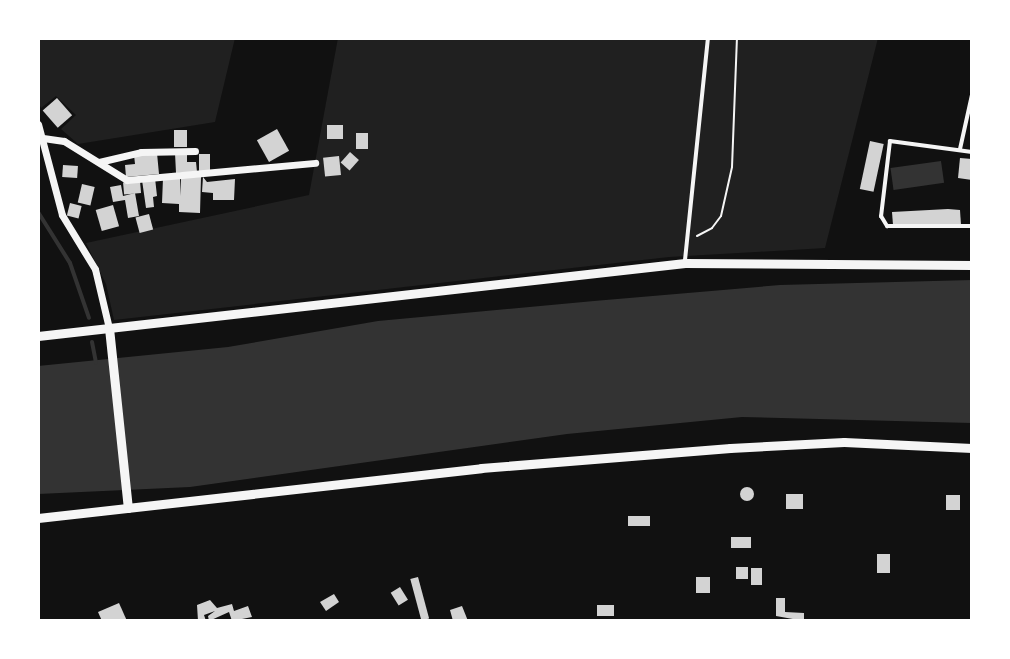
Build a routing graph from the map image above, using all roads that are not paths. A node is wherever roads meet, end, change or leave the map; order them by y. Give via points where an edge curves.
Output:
1 (708, 38) edge
2 (972, 95) edge
3 (38, 124) edge
4 (43, 138) junction
5 (960, 149) junction
6 (195, 151) dead end
7 (972, 152) edge
8 (99, 162) junction
9 (315, 163) dead end
10 (972, 226) edge
11 (685, 263) junction
12 (972, 265) edge
13 (109, 332) junction
14 (38, 336) edge
15 (972, 448) edge
16 (128, 504) junction
17 (38, 518) edge

1 - 11 lane
2 - 5 lane
3 - 4 street
4 - 8 street via 64,141
4 - 13 street via 62,215 100,282
5 - 7 lane
5 - 10 lane via 890,141 882,223
6 - 8 street via 141,152
8 - 9 street via 127,180
11 - 12 street
11 - 13 street
13 - 14 street
13 - 16 street
15 - 16 street via 844,442 730,448
16 - 17 street

